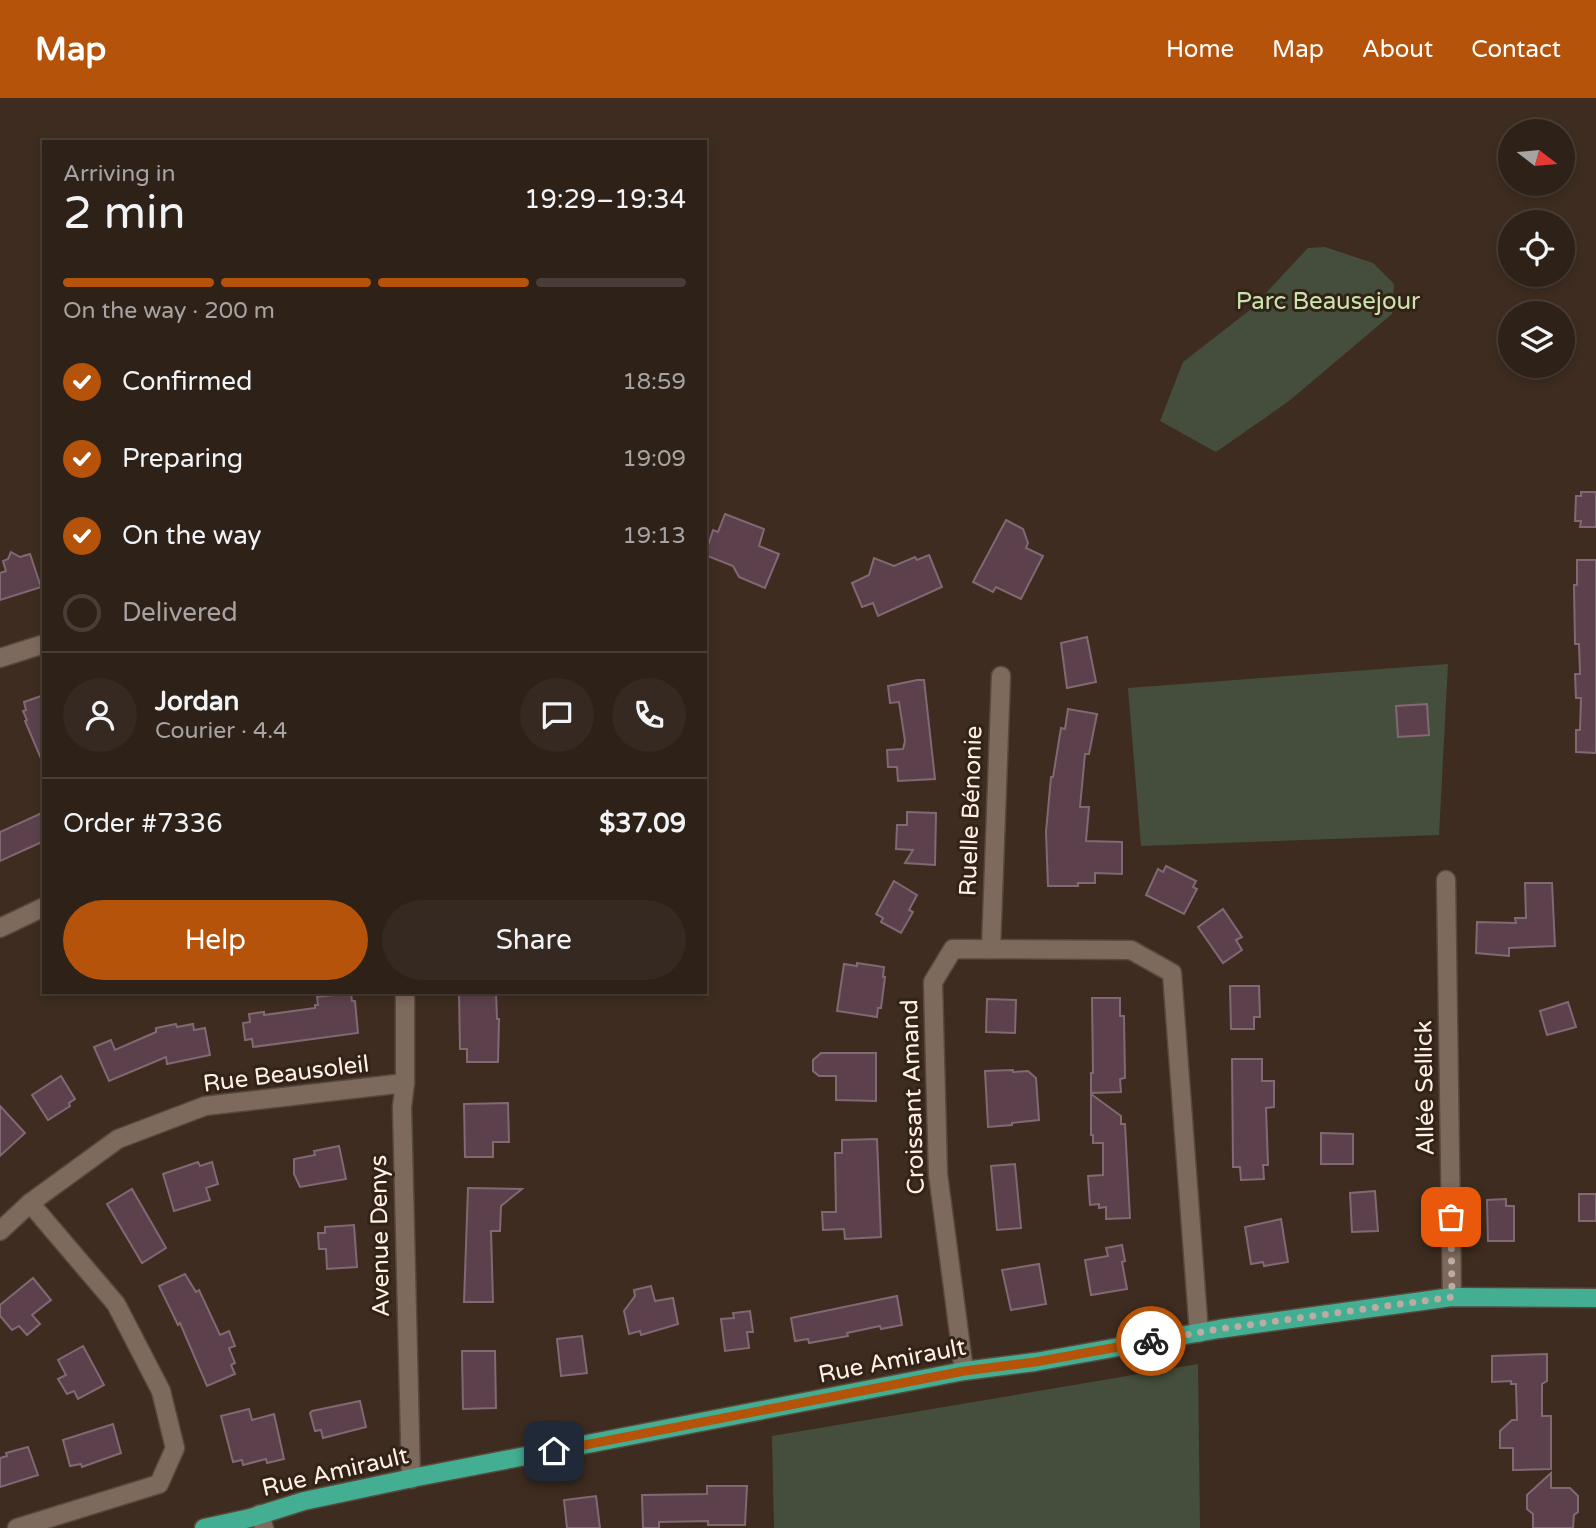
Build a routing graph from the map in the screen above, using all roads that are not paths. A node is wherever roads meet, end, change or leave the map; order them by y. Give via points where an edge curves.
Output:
1 (42, 645) edge
2 (0, 658) edge
3 (1001, 676) dead end
4 (1446, 880) dead end
5 (42, 908) edge
6 (0, 928) edge
7 (992, 949) junction
8 (405, 994) edge
9 (405, 1083) junction
10 (30, 1203) junction
11 (0, 1231) edge
12 (1452, 1297) junction
13 (1596, 1298) edge
14 (1199, 1333) junction
15 (964, 1371) junction
16 (411, 1479) junction
17 (262, 1521) edge
18 (17, 1528) edge
19 (204, 1528) edge

1 - 2 street
3 - 7 street, Ruelle Bénonie
4 - 12 street, Allée Sellick
5 - 6 street
7 - 14 street, Croissant Amand via 1131,950 1172,973
7 - 15 street, Croissant Amand via 953,948 933,982 938,1174
8 - 9 street, Avenue Denys
9 - 10 street, Rue Beausoleil via 205,1106 118,1139
9 - 16 street, Avenue Denys
10 - 11 street, Rue Beausoleil
10 - 18 street via 116,1304 162,1391 175,1448 159,1484
12 - 13 main road, Rue Amirault
12 - 14 main road, Rue Amirault
14 - 15 main road, Rue Amirault
15 - 16 main road, Rue Amirault
16 - 17 main road, Rue Amirault via 304,1501
17 - 19 main road, Rue Amirault

